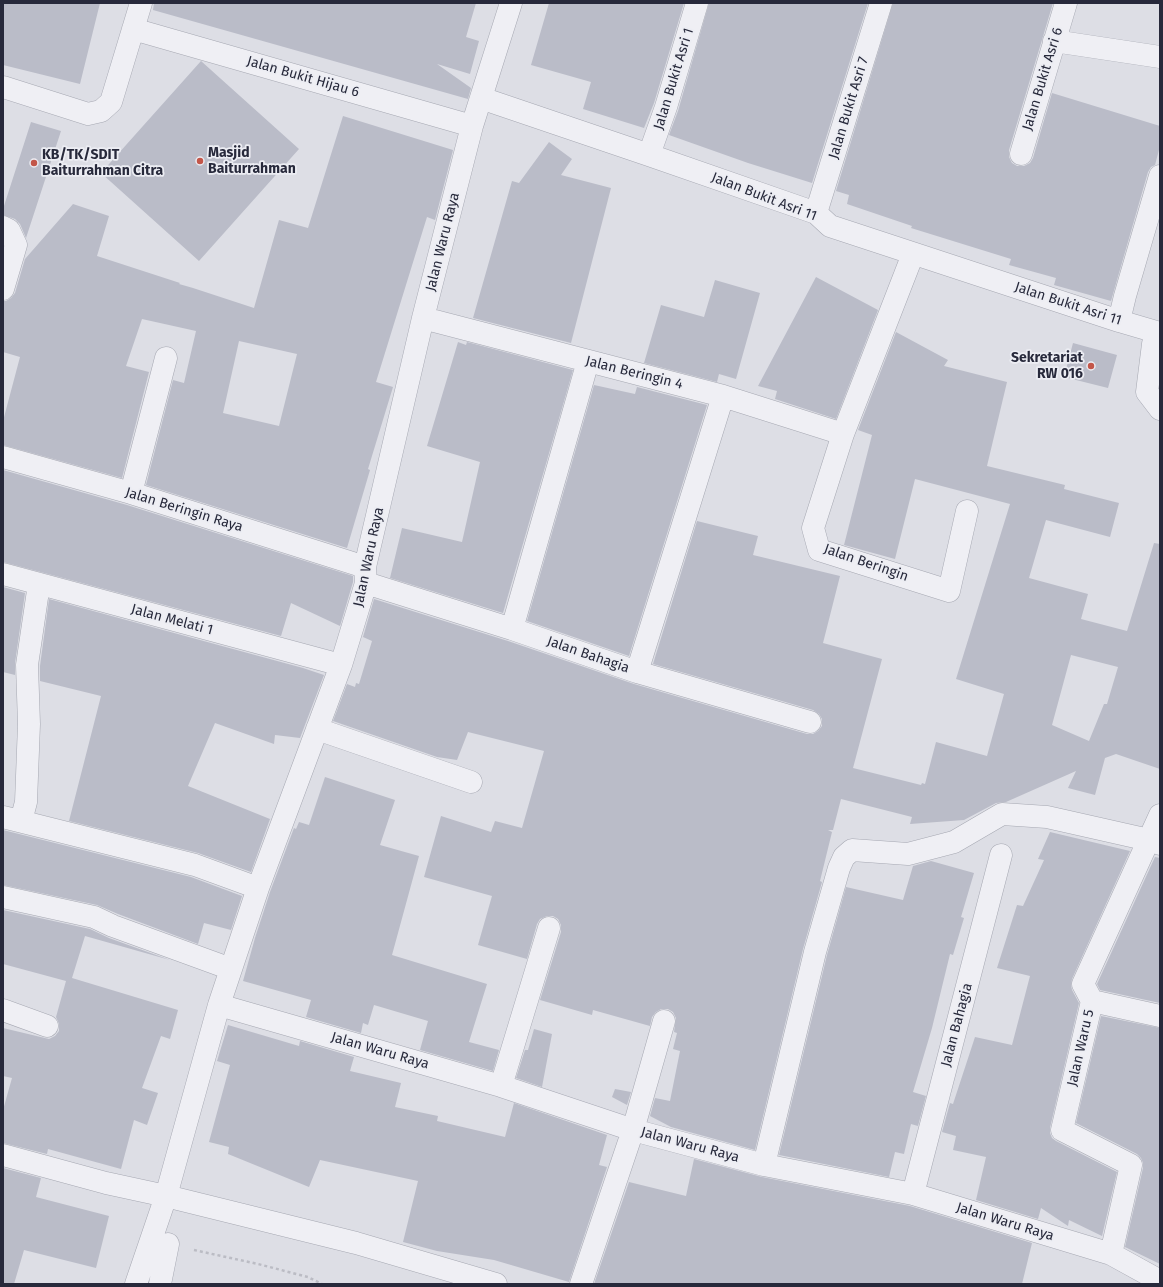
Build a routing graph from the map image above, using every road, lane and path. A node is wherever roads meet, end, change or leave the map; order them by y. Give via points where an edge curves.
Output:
1 (141, 3) edge
2 (511, 3) edge
3 (697, 3) edge
4 (881, 3) edge
5 (1066, 3) edge
6 (133, 29) junction
7 (1054, 41) junction
8 (1160, 57) edge
9 (3, 88) edge
10 (480, 98) junction
11 (472, 126) junction
12 (1021, 154) dead end
13 (650, 155) junction
14 (1160, 176) edge
15 (816, 213) junction
16 (3, 228) edge
17 (913, 254) junction
18 (3, 289) edge
19 (423, 318) junction
20 (1119, 321) junction
21 (1158, 332) edge
22 (166, 358) dead end
23 (588, 361) junction
24 (723, 396) junction
25 (1160, 409) edge
26 (843, 434) junction
27 (3, 457) edge
28 (131, 493) junction
29 (967, 511) dead end
30 (3, 574) edge
31 (366, 575) junction
32 (39, 584) junction
33 (512, 629) junction
34 (341, 665) junction
35 (638, 672) junction
36 (810, 722) dead end
37 (317, 729) junction
38 (471, 782) dead end
39 (1160, 815) edge
40 (12, 819) edge
41 (1155, 842) edge
42 (1001, 855) dead end
43 (258, 888) junction
44 (3, 897) edge
45 (549, 928) dead end
46 (231, 969) junction
47 (1092, 1001) junction
48 (219, 1005) junction
49 (3, 1010) edge
50 (1160, 1016) edge
51 (664, 1021) dead end
52 (47, 1026) dead end
53 (501, 1086) junction
54 (633, 1130) junction
55 (3, 1155) edge
56 (764, 1165) junction
57 (913, 1194) junction
58 (166, 1196) junction
59 (168, 1244) joint
60 (1111, 1254) junction
61 (1155, 1281) edge
62 (136, 1284) edge
63 (160, 1284) edge
64 (322, 1284) edge
65 (496, 1284) edge
66 (581, 1284) edge

1 - 6 street
2 - 10 street, Jalan Waru Raya
3 - 13 street, Jalan Bukit Asri 1
4 - 15 street, Jalan Bukit Asri 7
5 - 7 street, Jalan Bukit Asri 6
6 - 9 street via 111,102 101,111 88,114
6 - 11 street, Jalan Bukit Hijau 6
7 - 8 street
7 - 12 street, Jalan Bukit Asri 6
10 - 11 street, Jalan Waru Raya
10 - 13 street, Jalan Bukit Asri 11
11 - 19 street, Jalan Waru Raya
13 - 15 street, Jalan Bukit Asri 11
14 - 20 street
15 - 17 street, Jalan Bukit Asri 11 via 830,226
16 - 18 street via 9,230 16,245
17 - 20 street, Jalan Bukit Asri 11
17 - 26 street
19 - 23 street, Jalan Beringin 4
19 - 31 street, Jalan Waru Raya
20 - 21 street, Jalan Bukit Asri 11
21 - 25 street via 1153,344 1147,392
22 - 28 street
23 - 24 street, Jalan Beringin 4
23 - 33 street
24 - 26 street, Jalan Beringin 4
24 - 35 street
26 - 29 street, Jalan Beringin via 813,528 819,550 949,591
27 - 28 street, Jalan Beringin Raya
28 - 31 street, Jalan Beringin Raya
30 - 32 street, Jalan Melati 1
31 - 33 street, Jalan Bahagia
31 - 34 street, Jalan Waru Raya
32 - 34 street, Jalan Melati 1
32 - 40 street via 27,665 29,724 26,802
33 - 35 street, Jalan Bahagia
34 - 37 street, Jalan Waru Raya
35 - 36 street, Jalan Bahagia
37 - 38 street
37 - 43 street, Jalan Waru Raya
39 - 41 street, Jalan Waru 5
40 - 43 street via 195,865
41 - 47 street, Jalan Waru 5 via 1083,984
41 - 56 street via 1047,817 1002,814 954,842 908,854 852,850 848,853 839,868 815,952
42 - 57 street, Jalan Bahagia
43 - 46 street, Jalan Waru Raya
44 - 46 street via 94,917
45 - 53 street
46 - 48 street, Jalan Waru Raya
47 - 50 street
47 - 60 street, Jalan Waru 5 via 1062,1130 1132,1165
48 - 53 street, Jalan Waru Raya
48 - 58 street, Jalan Waru Raya
49 - 52 street
51 - 54 street
53 - 54 street, Jalan Waru Raya
54 - 56 street, Jalan Waru Raya
54 - 66 street
55 - 58 street
56 - 57 street, Jalan Waru Raya
57 - 60 street, Jalan Waru Raya
58 - 62 street, Jalan Waru Raya
58 - 65 street via 356,1243
59 - 63 street
59 - 64 path via 258,1264 308,1277
60 - 61 street, Jalan Waru Raya

